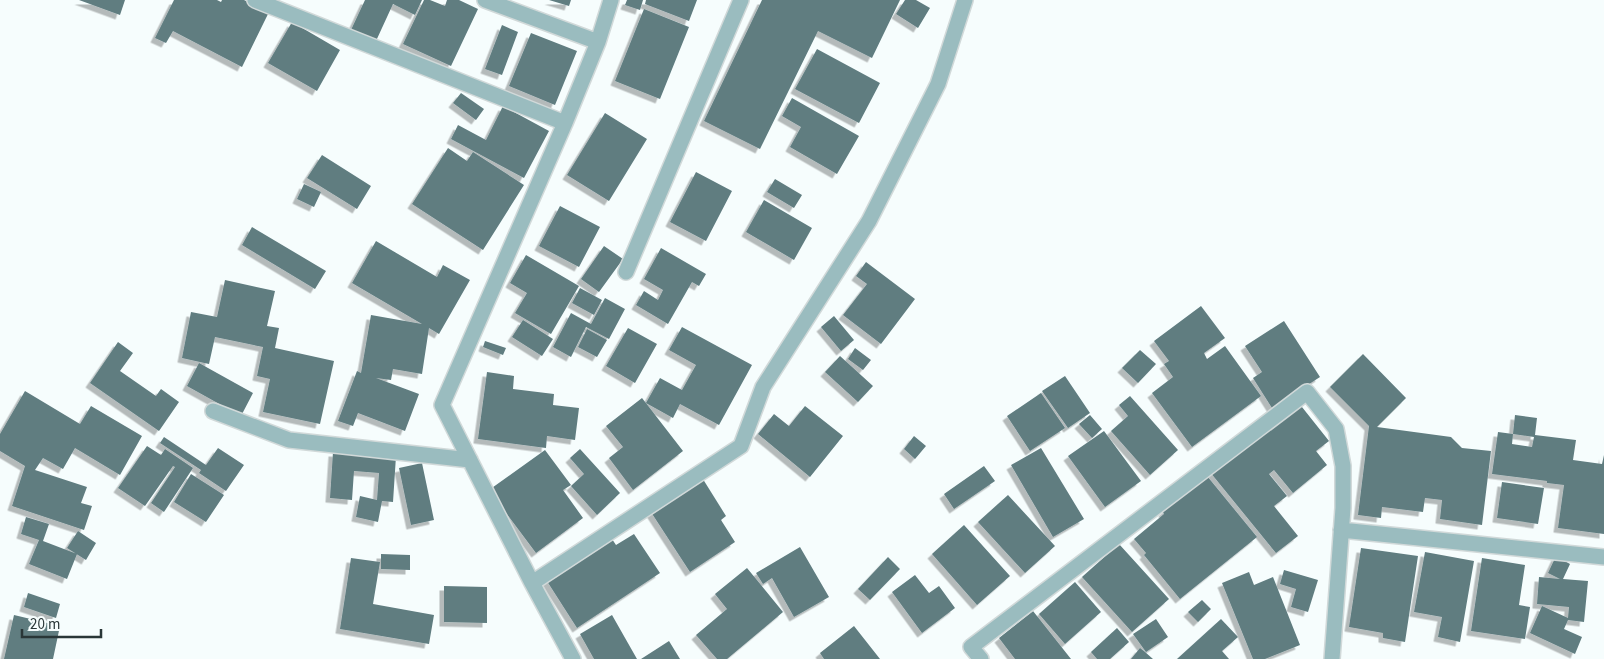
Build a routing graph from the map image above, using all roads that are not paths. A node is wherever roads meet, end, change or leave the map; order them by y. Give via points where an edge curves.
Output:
1 (255, 0) edge
2 (485, 0) edge
3 (611, 0) edge
4 (742, 0) edge
5 (965, 0) edge
6 (598, 42) junction
7 (565, 122) junction
8 (626, 272) dead end
9 (213, 410) dead end
10 (470, 460) junction
11 (1341, 530) junction
12 (1604, 557) edge
13 (532, 583) junction
14 (573, 659) edge
15 (981, 659) edge
16 (1332, 659) edge

1 - 7 street
2 - 6 street
3 - 6 street
4 - 8 street
5 - 13 street via 938,84 869,221 763,387 741,446
6 - 7 street
7 - 10 street via 442,405
9 - 10 street via 289,440
10 - 13 street
11 - 12 street
11 - 15 street via 1343,466 1336,429 1307,392 971,647
11 - 16 street
13 - 14 street

